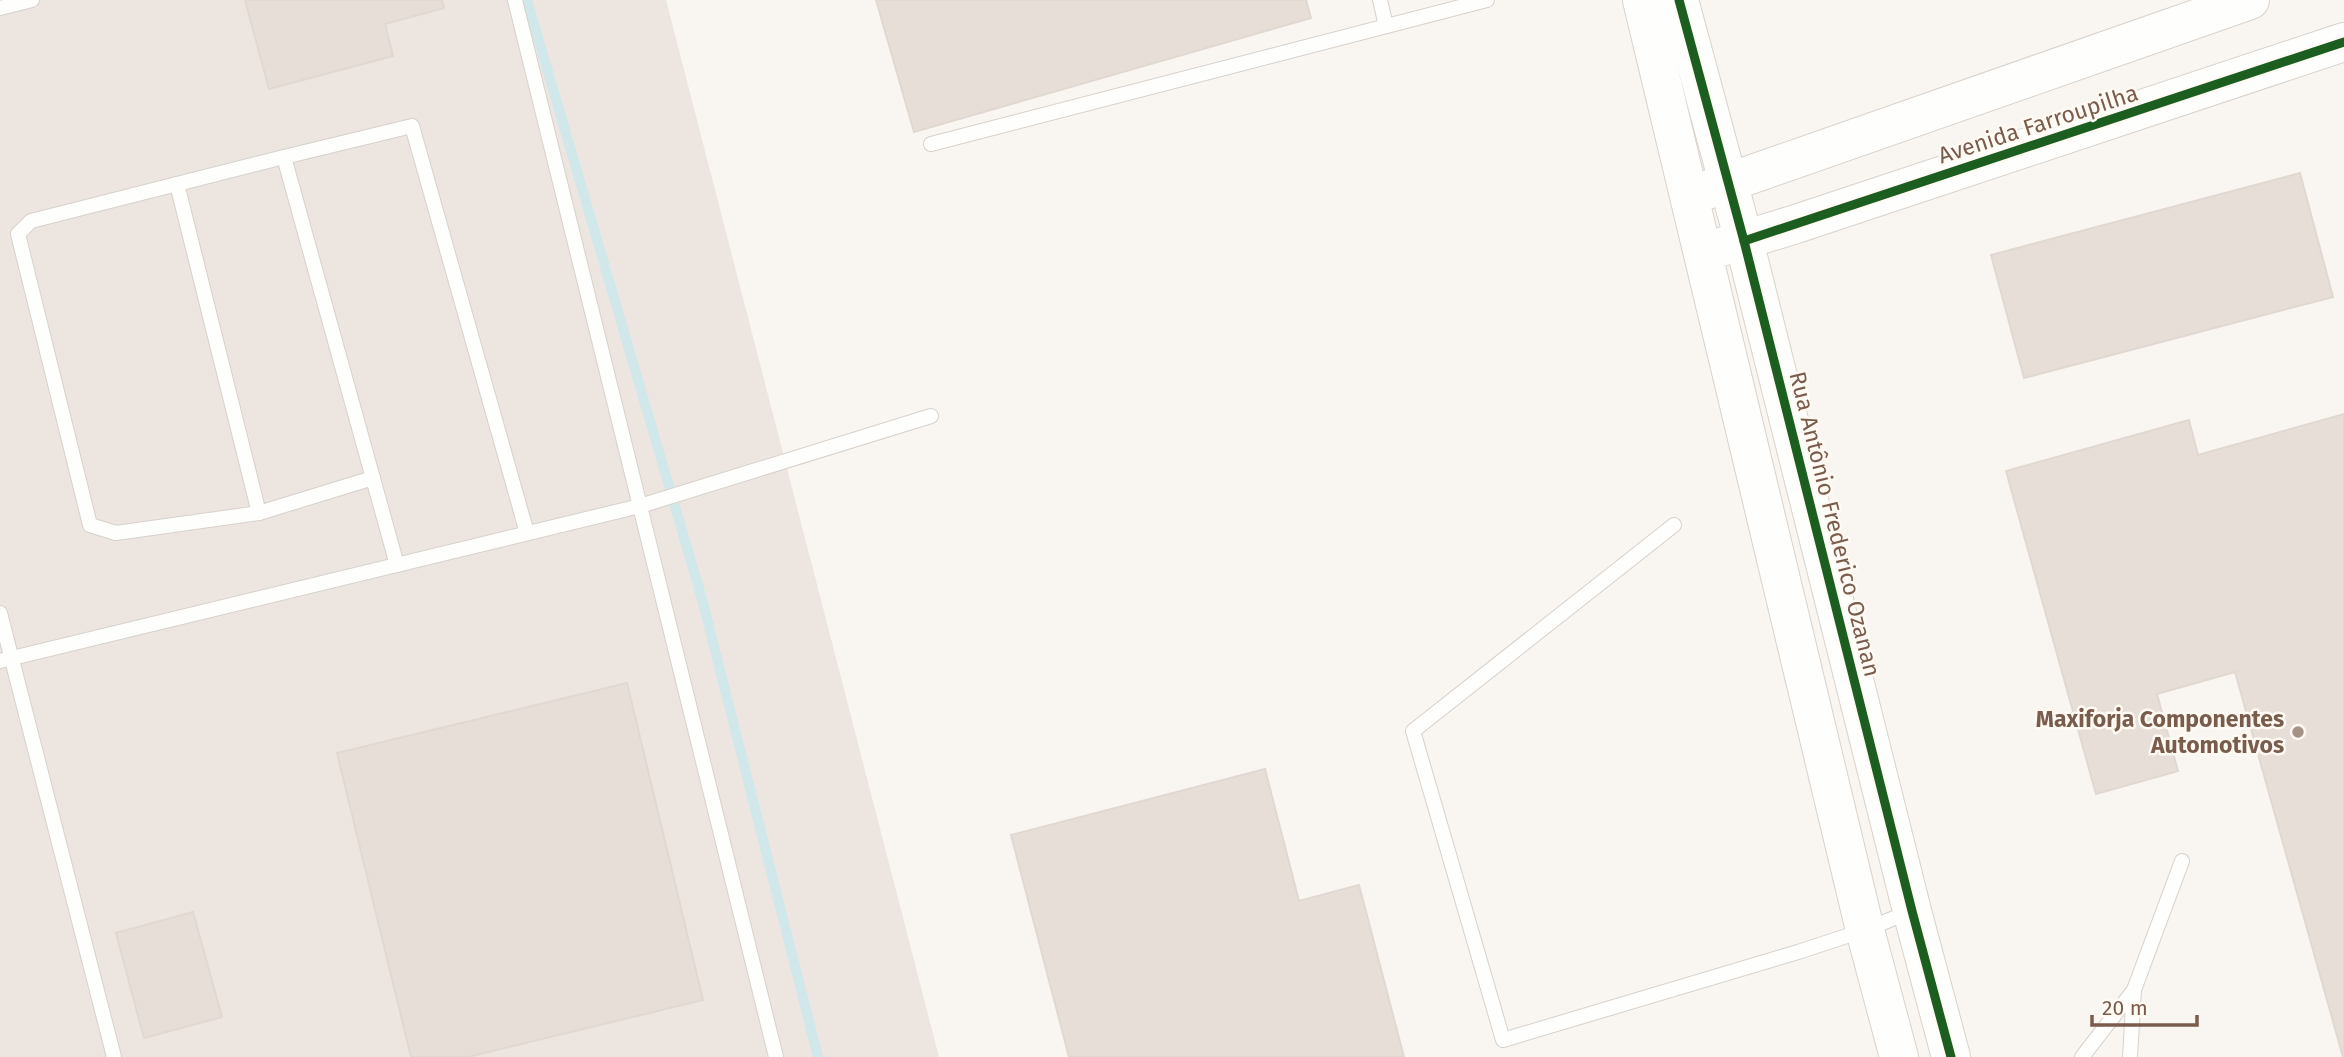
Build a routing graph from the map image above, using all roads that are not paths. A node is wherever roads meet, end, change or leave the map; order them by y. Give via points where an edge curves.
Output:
1 (32, 0) edge
2 (515, 0) edge
3 (1380, 0) edge
4 (1487, 0) edge
5 (1642, 0) edge
6 (1679, 0) edge
7 (2250, 0) edge
8 (0, 8) edge
9 (1386, 26) junction
10 (2344, 42) edge
11 (932, 144) dead end
12 (284, 157) junction
13 (1727, 181) junction
14 (177, 184) junction
15 (1689, 197) junction
16 (1744, 241) junction
17 (1703, 251) junction
18 (931, 416) dead end
19 (373, 478) junction
20 (640, 506) junction
21 (259, 513) junction
22 (1674, 525) dead end
23 (527, 533) junction
24 (397, 565) junction
25 (0, 612) edge
26 (6, 660) edge
27 (2182, 861) dead end
28 (1912, 911) junction
29 (1865, 930) junction
30 (2134, 990) junction
31 (114, 1057) edge
32 (776, 1057) edge
33 (1899, 1057) edge
34 (1951, 1057) edge
35 (2082, 1057) edge
36 (2130, 1057) edge

1 - 8 lane
2 - 20 lane
3 - 9 lane
4 - 9 lane
5 - 15 main road
6 - 13 main road, Rua Antônio Frederico Ozanan
7 - 13 main road, Avenida Farroupilha
9 - 11 lane
10 - 16 main road, Avenida Farroupilha
12 - 14 lane
12 - 19 lane
12 - 23 lane via 412,126
13 - 15 main road, Avenida Farroupilha
13 - 16 main road, Rua Antônio Frederico Ozanan
14 - 21 lane
14 - 21 lane via 31,220 18,234 90,525 116,533
15 - 17 main road
16 - 17 main road, Avenida Farroupilha
16 - 28 main road, Rua Antônio Frederico Ozanan
17 - 29 main road
18 - 20 lane
19 - 21 lane
19 - 24 lane
20 - 23 lane
20 - 32 lane
22 - 29 lane via 1413,731 1503,1040
23 - 24 lane
24 - 26 lane
25 - 26 lane
26 - 31 lane
27 - 30 lane
28 - 29 lane
28 - 34 main road, Rua Antônio Frederico Ozanan
29 - 33 main road
30 - 35 lane
30 - 36 lane

